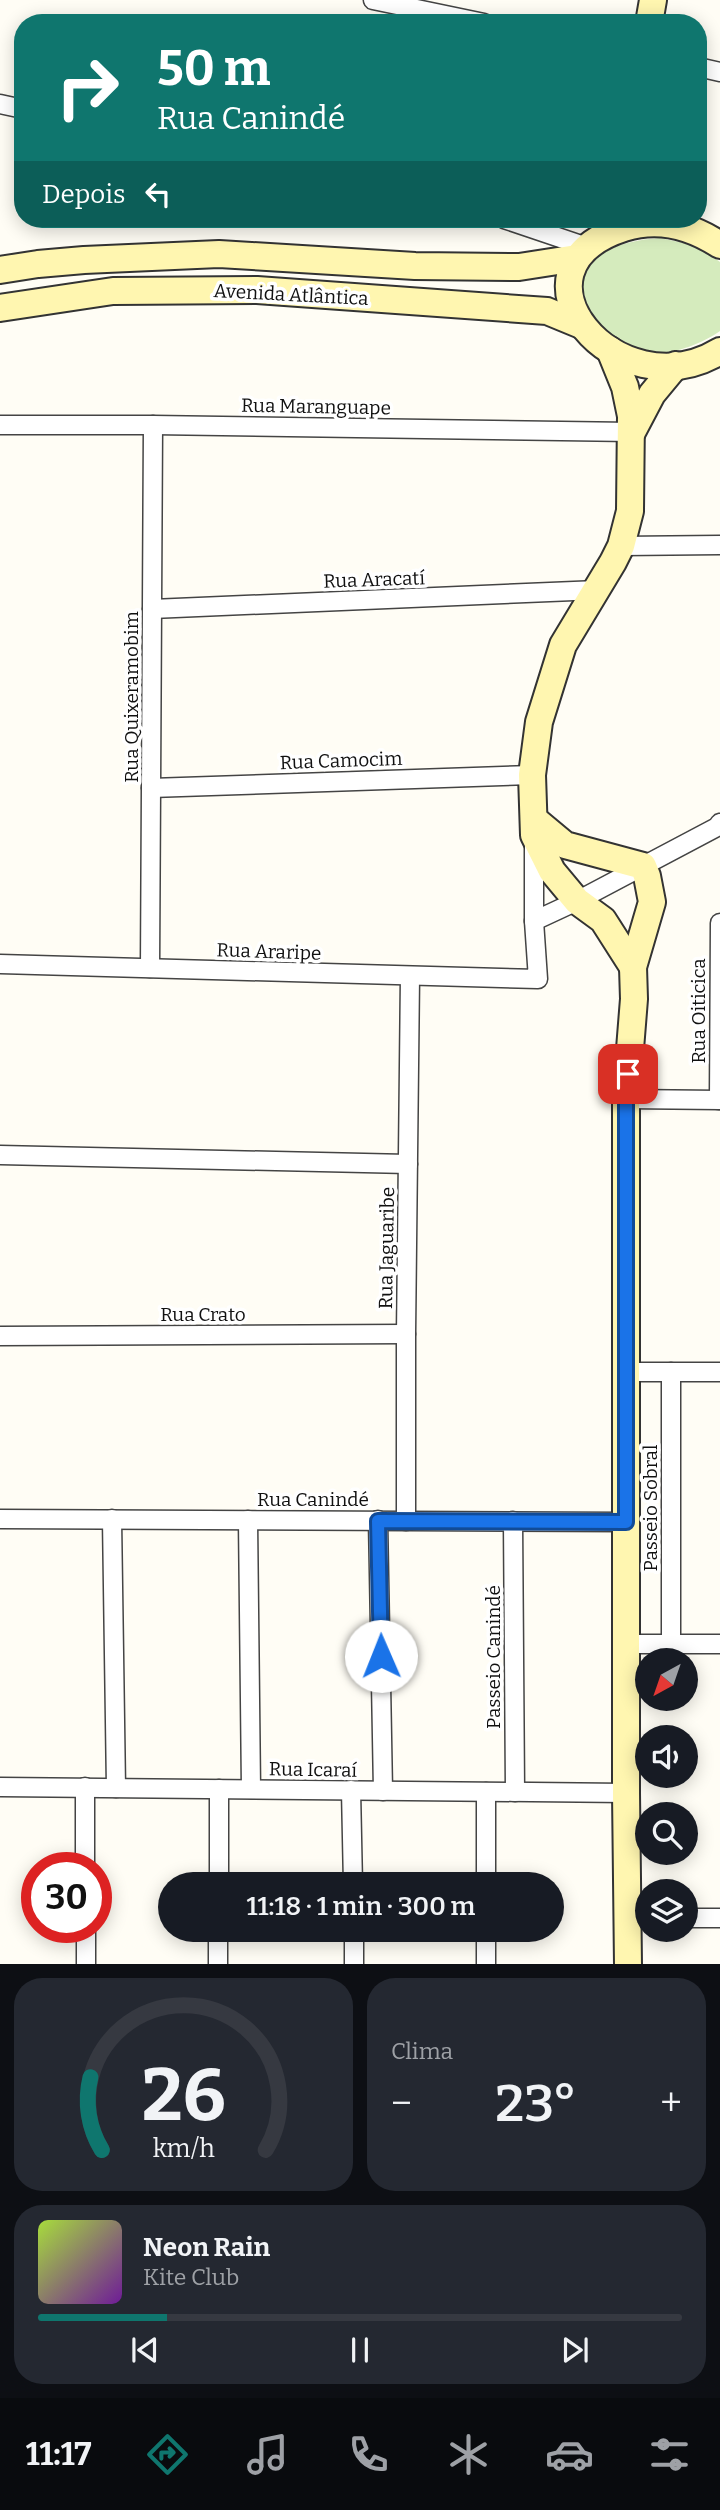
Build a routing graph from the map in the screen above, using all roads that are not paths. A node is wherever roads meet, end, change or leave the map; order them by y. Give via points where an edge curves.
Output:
1 (373, 0) edge
2 (441, 14) edge
3 (527, 228) edge
4 (593, 228) edge
5 (624, 228) edge
6 (691, 228) edge
7 (720, 244) edge
8 (579, 248) junction
9 (0, 270) edge
10 (0, 308) edge
11 (581, 325) junction
12 (610, 350) junction
13 (720, 351) edge
14 (676, 366) junction
15 (0, 425) edge
16 (153, 425) junction
17 (632, 432) junction
18 (720, 545) edge
19 (621, 546) junction
20 (598, 590) junction
21 (152, 609) junction
22 (532, 775) junction
23 (151, 788) junction
24 (718, 825) edge
25 (534, 827) junction
26 (643, 866) junction
27 (577, 901) junction
28 (652, 902) junction
29 (603, 920) junction
30 (534, 921) junction
31 (720, 923) edge
32 (0, 964) edge
33 (633, 967) junction
34 (150, 968) junction
35 (410, 976) junction
36 (626, 1100) junction
37 (720, 1100) edge
38 (0, 1155) edge
39 (408, 1164) junction
40 (406, 1334) junction
41 (0, 1336) edge
42 (720, 1371) edge
43 (626, 1372) junction
44 (671, 1372) junction
45 (0, 1519) edge
46 (112, 1519) junction
47 (248, 1520) junction
48 (378, 1521) junction
49 (406, 1521) junction
50 (513, 1521) junction
51 (626, 1522) junction
52 (626, 1644) junction
53 (671, 1644) junction
54 (720, 1644) edge
55 (0, 1787) edge
56 (85, 1787) junction
57 (116, 1788) junction
58 (219, 1789) junction
59 (251, 1789) junction
60 (351, 1790) junction
61 (383, 1791) junction
62 (486, 1792) junction
63 (515, 1792) junction
64 (626, 1793) junction
65 (85, 1852) edge
66 (219, 1872) edge
67 (353, 1872) edge
68 (486, 1872) edge
69 (635, 1887) edge
70 (698, 1918) edge
71 (720, 1918) edge
72 (635, 1932) edge
73 (218, 1942) edge
74 (354, 1942) edge
75 (486, 1942) edge
76 (86, 1943) edge
77 (86, 1964) edge
78 (218, 1964) edge
79 (354, 1964) edge
80 (486, 1964) edge
81 (628, 1964) edge

1 - 2 street
3 - 8 street
4 - 8 street
5 - 8 street, Avenida Atlântica
6 - 7 street, Avenida Atlântica
8 - 9 street, Avenida Atlântica via 519,267 219,254 84,260
8 - 11 street, Avenida Atlântica via 569,292
10 - 11 street, Avenida Atlântica via 113,291 257,290 547,311
11 - 12 street, Avenida Atlântica
12 - 14 street, Avenida Atlântica via 638,363
12 - 17 street via 625,387
13 - 14 street, Avenida Atlântica
14 - 17 street via 652,394
15 - 16 street, Rua Maranguape
16 - 17 street, Rua Maranguape
16 - 21 street, Rua Quixeramobim
17 - 19 street via 630,511
18 - 19 street
19 - 20 street
20 - 21 street, Rua Aracatí
20 - 22 street via 564,645 540,722
21 - 23 street, Rua Quixeramobim
22 - 23 street, Rua Camocim
22 - 25 street
23 - 34 street, Rua Quixeramobim
24 - 26 street
25 - 26 street via 565,845
25 - 27 street via 552,871
25 - 30 street
26 - 27 street
26 - 28 street
27 - 29 street
27 - 30 street
28 - 29 street via 638,912
28 - 33 street
29 - 33 street
30 - 35 street, Rua Araripe via 538,979
31 - 37 street, Rua Oiticica
32 - 34 street, Rua Araripe
33 - 36 street
34 - 35 street, Rua Araripe
35 - 39 street, Rua Jaguaribe
36 - 37 street
36 - 43 street
38 - 39 street
39 - 40 street, Rua Jaguaribe
40 - 41 street, Rua Crato
40 - 49 street, Rua Jaguaribe
42 - 44 street
43 - 44 street
43 - 51 street
44 - 53 street, Passeio Sobral
45 - 46 street, Rua Canindé
46 - 47 street, Rua Canindé
46 - 57 street
47 - 48 street, Rua Canindé
47 - 59 street
48 - 49 street, Rua Canindé
48 - 61 street
49 - 50 street, Rua Canindé
50 - 51 street, Rua Canindé
50 - 63 street, Passeio Canindé
51 - 52 street
52 - 53 street
52 - 64 street
53 - 54 street
55 - 56 street, Rua Icaraí
56 - 57 street, Rua Icaraí
56 - 65 street
57 - 58 street, Rua Icaraí
58 - 59 street, Rua Icaraí
58 - 66 street
59 - 60 street, Rua Icaraí
60 - 61 street, Rua Icaraí
60 - 67 street
61 - 62 street, Rua Icaraí
62 - 63 street, Rua Icaraí
62 - 68 street
63 - 64 street, Rua Icaraí
64 - 69 street
70 - 71 street
72 - 81 street
73 - 78 street
74 - 79 street
75 - 80 street
76 - 77 street

